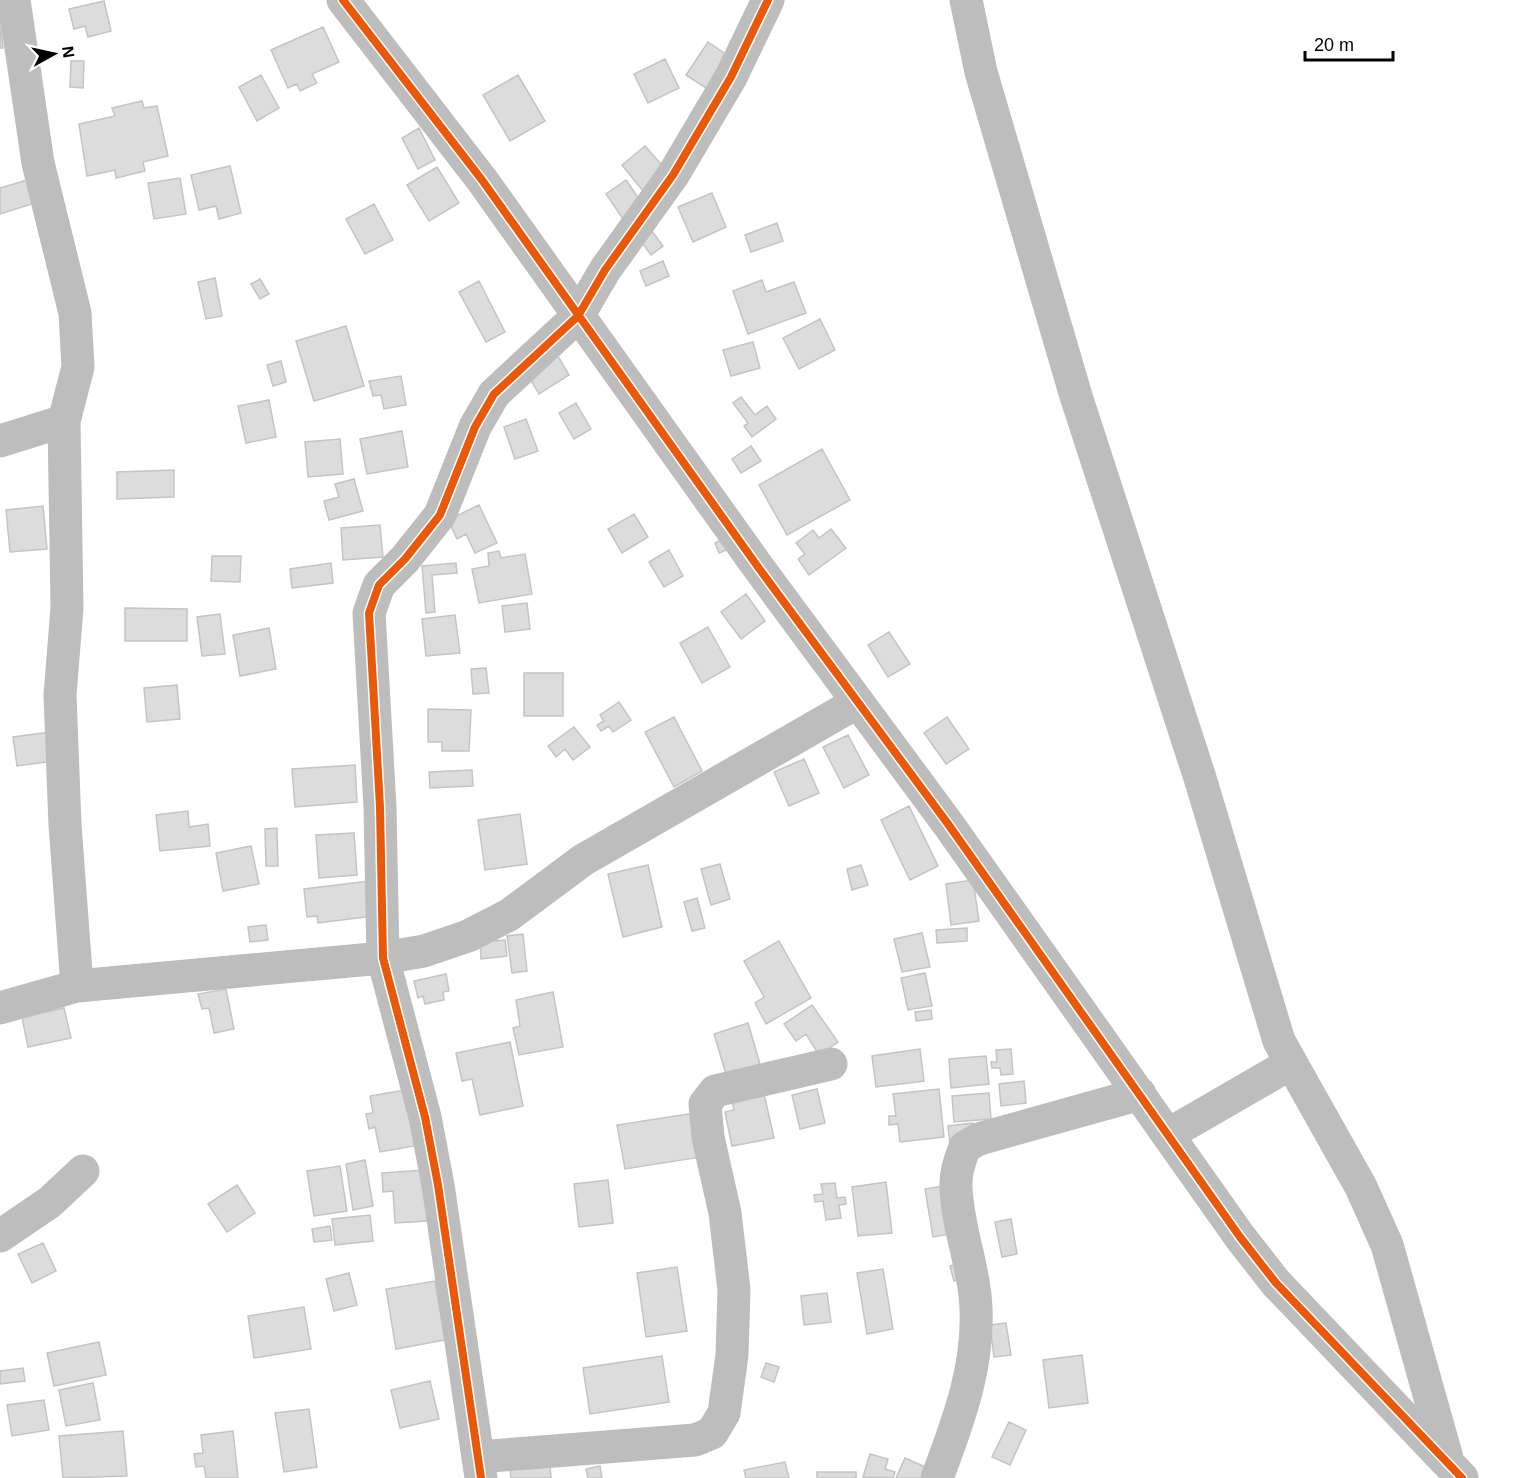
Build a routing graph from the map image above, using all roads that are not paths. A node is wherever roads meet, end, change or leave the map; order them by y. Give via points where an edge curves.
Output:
1 (14, 0) edge
2 (343, 0) edge
3 (768, 0) edge
4 (966, 0) edge
5 (578, 316) junction
6 (64, 421) junction
7 (0, 441) edge
8 (858, 702) junction
9 (383, 958) junction
10 (76, 986) junction
11 (0, 1008) edge
12 (831, 1064) dead end
13 (1290, 1064) junction
14 (1140, 1094) junction
15 (1169, 1134) junction
16 (83, 1171) dead end
17 (0, 1236) edge
18 (479, 1467) edge
19 (1455, 1473) edge
20 (937, 1478) edge

1 - 6 street via 38,164 75,313 78,366
2 - 5 street via 482,180
3 - 5 street via 731,77 673,175 605,270
4 - 13 street via 981,72 1076,396 1200,778 1279,1041
5 - 8 street
5 - 9 street via 494,394 475,427 440,515 379,585 369,613 380,807
6 - 7 street
6 - 10 street via 68,608 60,695
8 - 9 street via 583,860 509,915 435,948
8 - 14 street
9 - 10 street
9 - 18 street via 436,1173
10 - 11 street
12 - 18 street via 715,1091 705,1104 734,1290 732,1355 724,1413 712,1433 695,1440
13 - 15 street
13 - 19 street via 1360,1186 1387,1245
14 - 15 street
14 - 20 street via 979,1139 965,1147 956,1187 975,1296 977,1334 958,1422
15 - 19 street via 1276,1283
16 - 17 street via 50,1202

